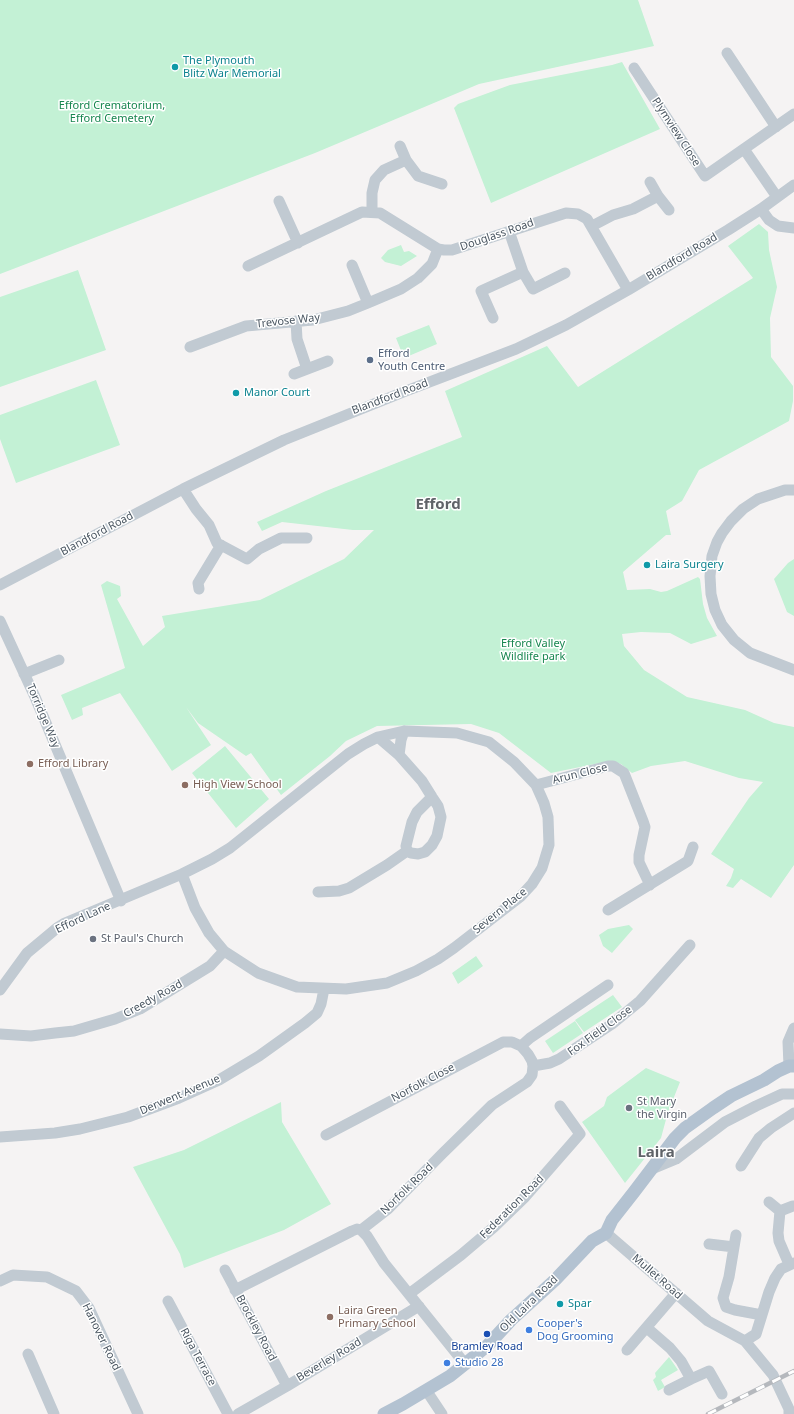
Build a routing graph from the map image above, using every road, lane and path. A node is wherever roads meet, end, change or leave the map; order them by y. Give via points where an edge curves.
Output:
1 (728, 53) dead end
2 (634, 68) dead end
3 (794, 114) edge
4 (776, 127) junction
5 (400, 146) dead end
6 (744, 149) junction
7 (406, 160) junction
8 (650, 182) dead end
9 (442, 184) dead end
10 (794, 185) edge
11 (658, 196) junction
12 (777, 197) junction
13 (279, 201) dead end
14 (761, 209) junction
15 (669, 210) dead end
16 (372, 212) junction
17 (592, 226) junction
18 (794, 228) edge
19 (509, 231) junction
20 (298, 243) junction
21 (438, 249) junction
22 (352, 265) dead end
23 (248, 266) dead end
24 (523, 272) junction
25 (565, 273) dead end
26 (628, 290) junction
27 (368, 303) junction
28 (493, 318) dead end
29 (296, 321) junction
30 (190, 347) dead end
31 (328, 361) dead end
32 (308, 369) junction
33 (294, 374) dead end
34 (183, 489) junction
35 (794, 490) edge
36 (307, 538) dead end
37 (221, 546) junction
38 (0, 585) edge
39 (199, 589) dead end
40 (0, 621) edge
41 (59, 660) dead end
42 (794, 670) edge
43 (24, 674) junction
44 (404, 731) junction
45 (378, 737) junction
46 (399, 755) junction
47 (536, 785) junction
48 (432, 797) junction
49 (693, 847) dead end
50 (407, 850) junction
51 (182, 874) junction
52 (650, 885) junction
53 (318, 892) dead end
54 (120, 901) junction
55 (608, 910) dead end
56 (690, 945) dead end
57 (224, 951) junction
58 (608, 985) dead end
59 (324, 989) junction
60 (0, 990) edge
61 (794, 1028) edge
62 (0, 1034) edge
63 (521, 1046) junction
64 (533, 1066) junction
65 (791, 1066) edge
66 (794, 1094) edge
67 (560, 1106) dead end
68 (794, 1113) edge
69 (326, 1135) dead end
70 (0, 1137) edge
71 (741, 1166) dead end
72 (652, 1169) junction
73 (769, 1202) dead end
74 (793, 1206) dead end
75 (780, 1211) junction
76 (361, 1230) junction
77 (606, 1233) junction
78 (736, 1235) dead end
79 (709, 1244) dead end
80 (734, 1247) junction
81 (791, 1264) edge
82 (225, 1270) dead end
83 (0, 1280) edge
84 (235, 1290) junction
85 (676, 1293) junction
86 (409, 1294) junction
87 (168, 1300) dead end
88 (419, 1306) junction
89 (762, 1315) junction
90 (647, 1328) junction
91 (745, 1341) junction
92 (627, 1350) dead end
93 (28, 1354) dead end
94 (465, 1364) junction
95 (691, 1379) junction
96 (287, 1386) junction
97 (426, 1390) junction
98 (669, 1390) dead end
99 (722, 1394) dead end
100 (54, 1414) edge
101 (138, 1414) edge
102 (228, 1414) edge
103 (238, 1414) edge
104 (384, 1414) edge
105 (442, 1414) edge
106 (789, 1414) edge

1 - 4 street
2 - 6 street, Plymview Close via 705,176
3 - 4 street, Plymview Close
4 - 6 street, Plymview Close
5 - 7 street
6 - 12 street
7 - 9 street via 418,176
7 - 16 street via 384,170 375,180
8 - 11 street
10 - 12 street, Blandford Road
11 - 15 street
11 - 17 street
12 - 14 street, Blandford Road
13 - 20 street
14 - 18 street via 769,220 778,226
14 - 26 street, Blandford Road
16 - 20 street via 362,212
16 - 21 street via 380,213
17 - 19 street, Douglass Road via 587,219 578,214 566,213
17 - 26 street, Douglass Road
19 - 21 street, Douglass Road via 452,250
19 - 24 street
20 - 23 street
21 - 27 street, Trevose Way via 432,264 418,278
22 - 27 street
24 - 25 street via 533,289
24 - 28 street via 480,291
26 - 34 street, Blandford Road via 578,319 516,349 284,440
27 - 29 street, Trevose Way via 313,320
29 - 30 street, Trevose Way via 246,326
29 - 32 street via 297,339
31 - 32 street
32 - 33 street
34 - 37 street
34 - 38 street, Blandford Road
35 - 42 street via 785,490 758,499 731,521 717,542 712,556 710,576 715,610 722,625 734,640 750,653
36 - 37 street via 281,538 259,549 247,559
37 - 39 street via 198,583
40 - 43 street, Torridge Way
41 - 43 street
43 - 54 street, Torridge Way
44 - 45 street, Severn Place
44 - 46 street
44 - 47 street, Severn Place via 462,734 489,742 514,762
45 - 46 street
45 - 51 street, Severn Place via 348,754 230,848
46 - 48 street via 422,781
47 - 52 street, Arun Close via 608,766 614,766 624,773 643,821 639,862
47 - 59 street, Severn Place via 548,817 549,845 542,868 520,897 454,948 416,971 387,984
48 - 50 street via 417,812 412,822
48 - 50 street via 441,817 437,836 425,852 418,854
49 - 52 street via 688,861
50 - 53 street via 349,888
51 - 54 street, Severn Place
51 - 57 street, Severn Place via 201,920
52 - 55 street
54 - 60 street, Efford Lane via 65,923 52,932 27,953
56 - 64 street, Fox Field Close via 640,1001 612,1024 560,1059
57 - 59 street, Severn Place via 258,973 297,987
57 - 62 street, Creedy Road via 210,966 140,1009 115,1019 82,1029 56,1033 31,1036
58 - 63 street
59 - 70 street, Derwent Avenue via 317,1012 305,1023 259,1056 219,1080 128,1117 55,1133
61 - 65 street via 788,1042
63 - 64 street
63 - 69 street, Norfolk Close via 503,1042
64 - 76 street, Norfolk Road via 532,1075 527,1082 492,1105 388,1209
65 - 72 main road, Old Laira Road via 732,1096 696,1120 675,1138
66 - 72 street, Old Laira Road via 782,1094 725,1122 676,1159
67 - 86 street, Federation Road via 580,1134 525,1197 494,1227
68 - 71 street via 759,1138
72 - 77 main road, Old Laira Road via 612,1220
73 - 75 street
74 - 75 street
75 - 81 street via 779,1241
76 - 84 street, Norfolk Road via 352,1231
76 - 86 street
77 - 85 street, Mullet Road
77 - 94 main road, Old Laira Road via 588,1245 488,1345
78 - 80 street
79 - 80 street
80 - 89 street via 719,1291 726,1307
81 - 89 street via 781,1269 775,1278
82 - 84 street, Brockley Road
83 - 101 street, Hanover Road via 13,1275 47,1277 76,1291 89,1308
84 - 96 street, Brockley Road
85 - 90 street
85 - 91 street, Mullet Road via 708,1321
86 - 88 street
87 - 102 street, Riga Terrace
88 - 94 street
88 - 96 street, Beverley Road
89 - 91 street via 756,1334
90 - 92 street
90 - 95 street via 670,1348
91 - 106 street via 772,1376 789,1409
93 - 100 street
94 - 97 main road, Old Laira Road
95 - 98 street
95 - 99 street via 709,1371
96 - 103 street, Beverley Road
97 - 104 main road, Old Laira Road
97 - 105 street

